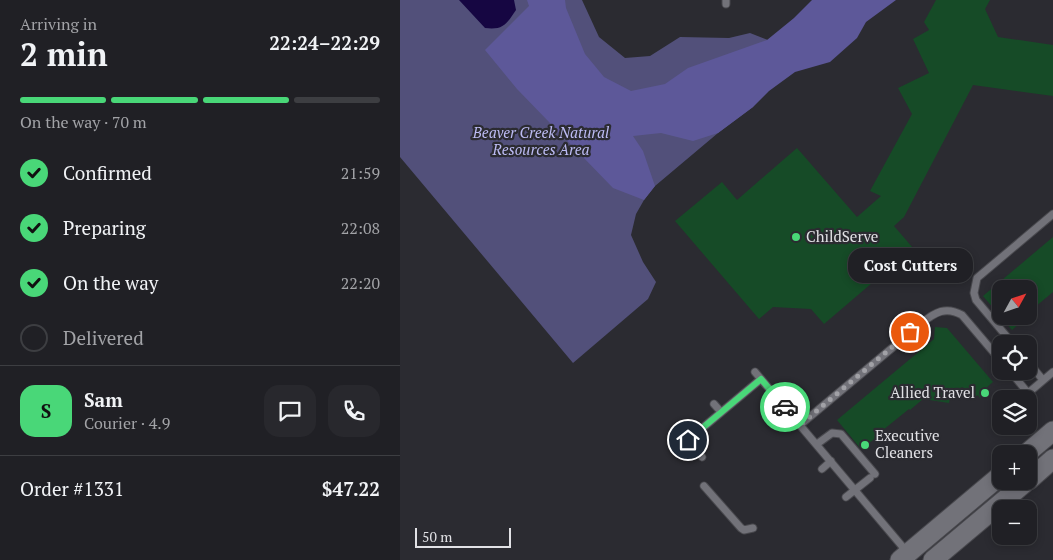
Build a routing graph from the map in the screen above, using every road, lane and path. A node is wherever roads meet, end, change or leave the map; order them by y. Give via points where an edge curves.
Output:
1 (1053, 214) edge
2 (1005, 335) edge
3 (992, 350) edge
4 (755, 372) dead end
5 (1053, 372) edge
6 (1037, 373) edge
7 (761, 379) junction
8 (1017, 380) edge
9 (1043, 380) junction
10 (1026, 390) edge
11 (1031, 390) edge
12 (714, 404) dead end
13 (787, 409) junction
14 (721, 412) junction
15 (778, 416) dead end
16 (800, 425) junction
17 (689, 426) dead end
18 (1053, 431) edge
19 (695, 434) junction
20 (817, 444) junction
21 (1037, 445) edge
22 (702, 457) dead end
23 (1053, 459) edge
24 (831, 461) junction
25 (822, 469) dead end
26 (1037, 472) edge
27 (992, 483) edge
28 (704, 486) dead end
29 (856, 490) junction
30 (1016, 490) edge
31 (846, 497) dead end
32 (753, 528) dead end
33 (908, 558) edge
34 (933, 560) edge

1 - 2 lane via 977,278 976,300
3 - 16 lane via 962,315 955,311 939,311
4 - 7 lane
5 - 9 lane
6 - 9 lane
7 - 13 lane
7 - 14 lane
8 - 10 lane
9 - 11 lane
12 - 14 lane
13 - 15 lane
13 - 16 lane
14 - 19 lane
16 - 20 lane
17 - 19 lane
18 - 21 main road
19 - 22 lane via 688,440
20 - 24 lane
20 - 29 lane via 832,433 841,434 873,476
23 - 26 main road
24 - 25 lane
24 - 29 lane
27 - 33 main road
28 - 32 lane via 741,528
29 - 31 lane
29 - 33 lane
30 - 34 main road

